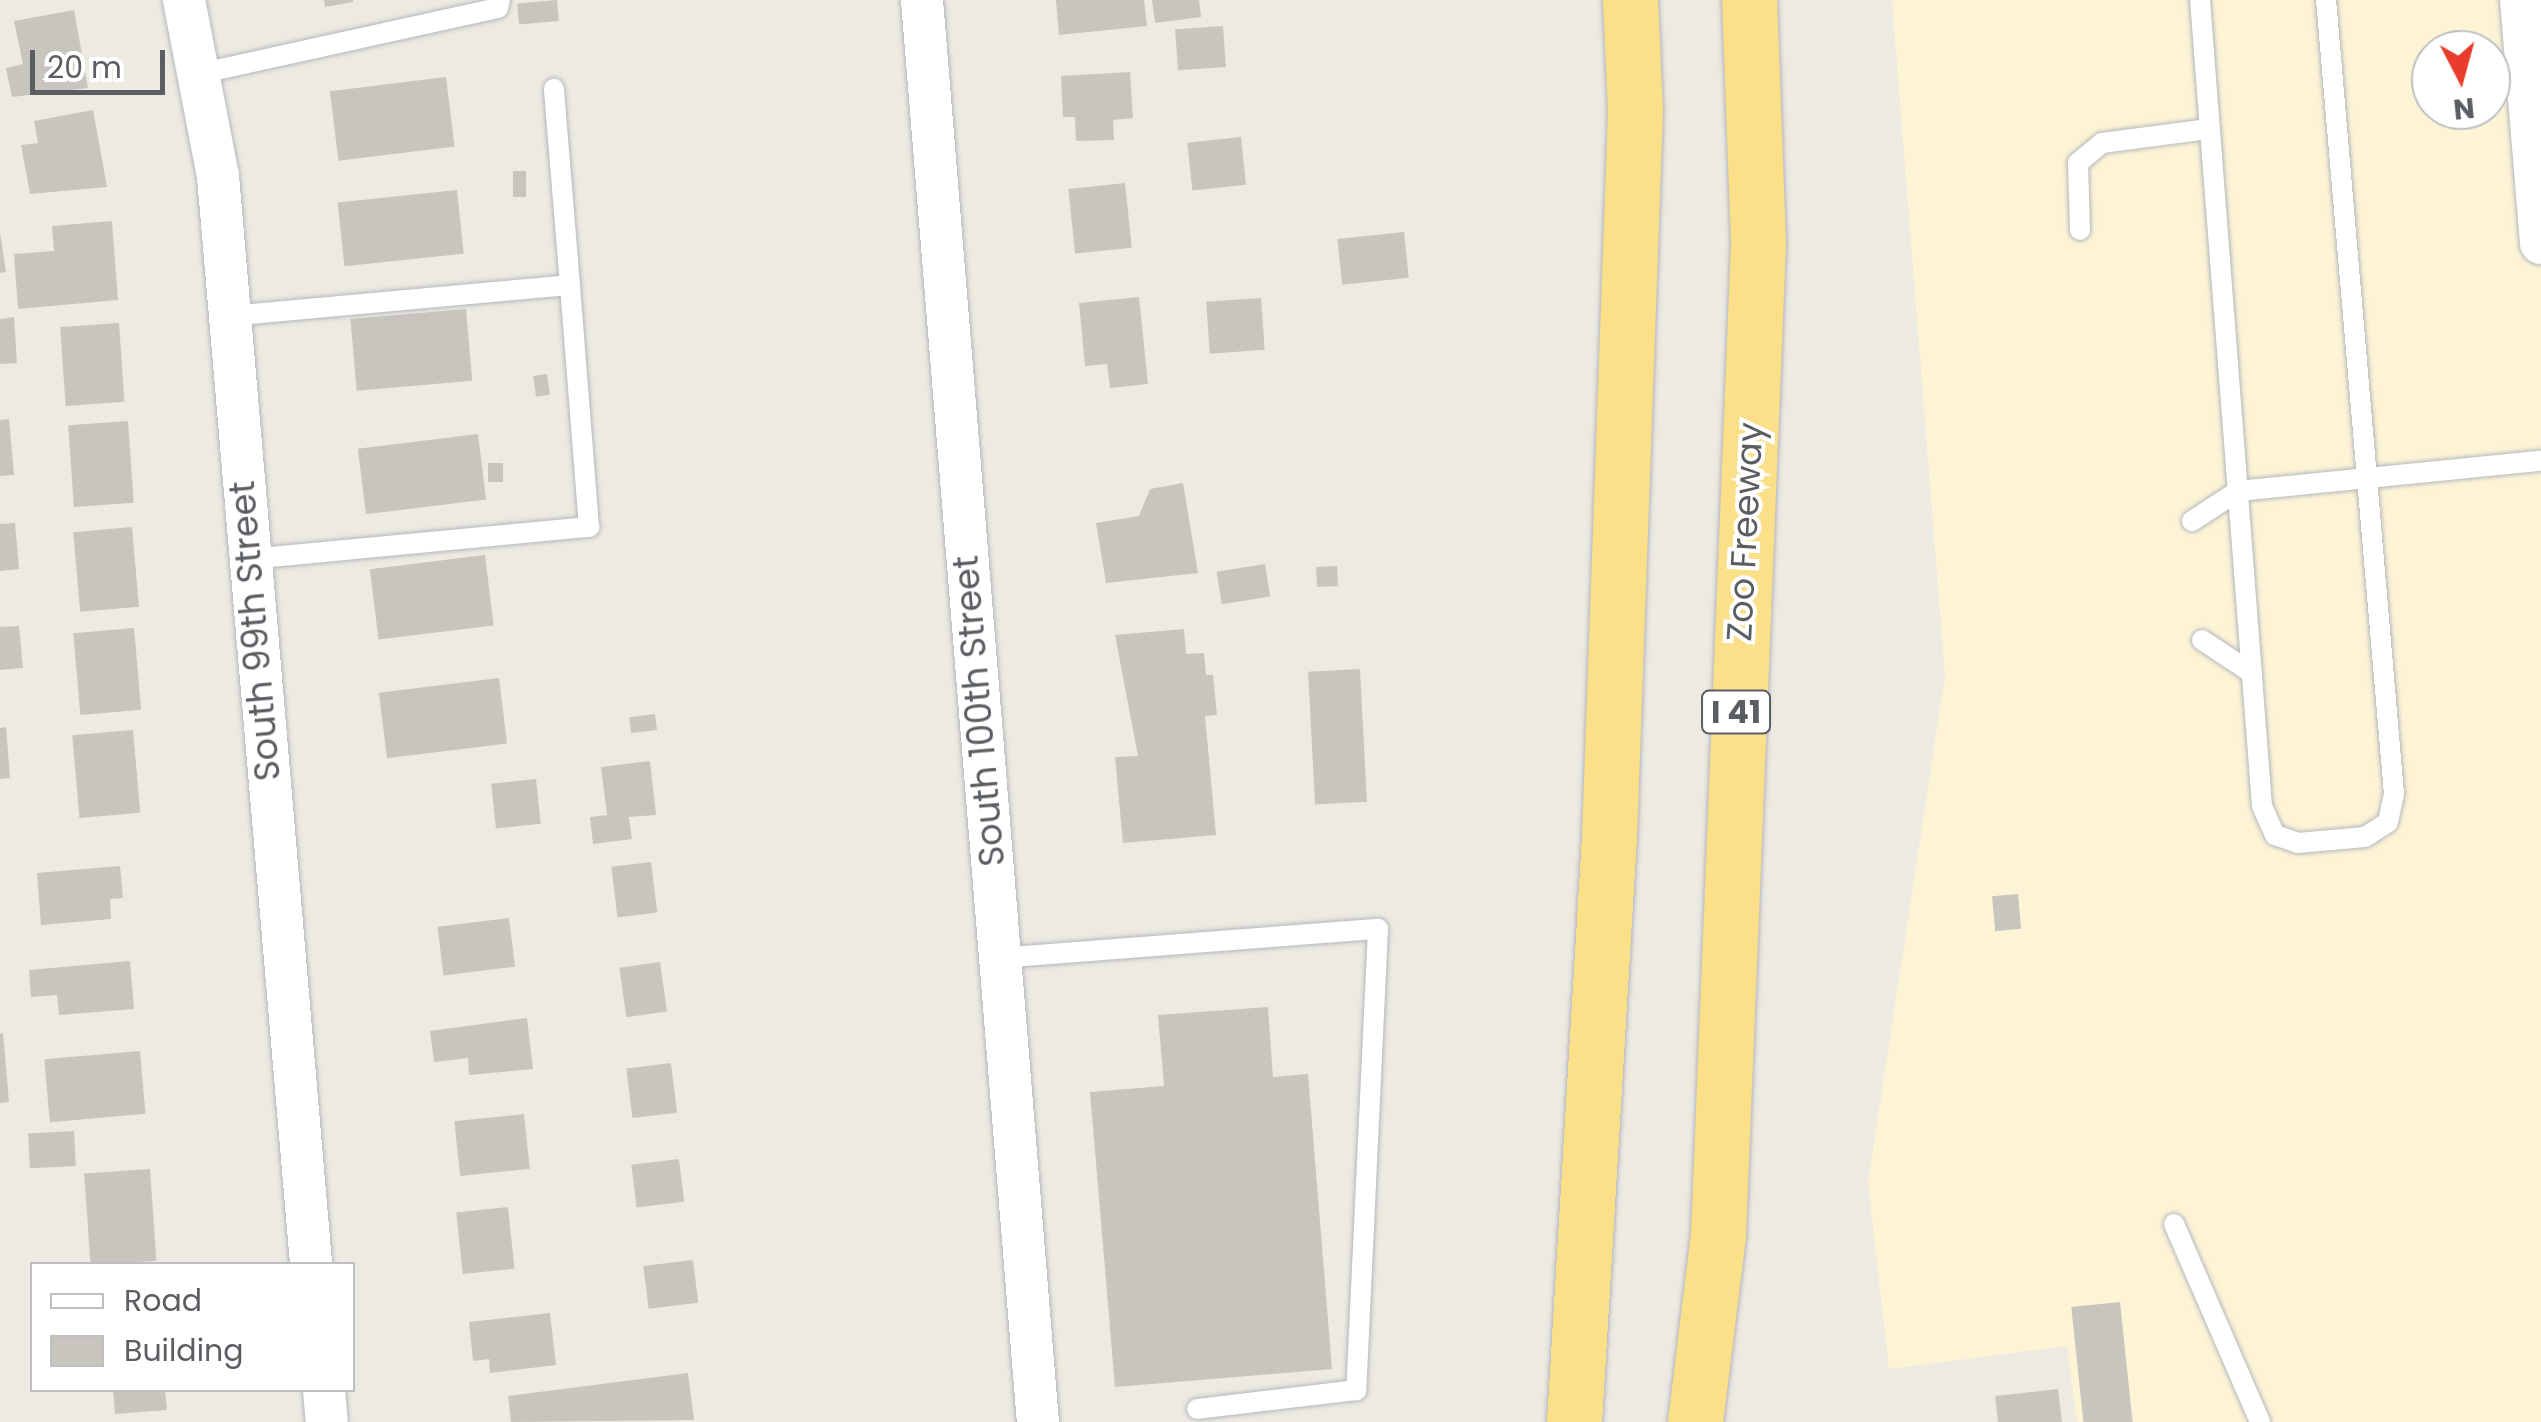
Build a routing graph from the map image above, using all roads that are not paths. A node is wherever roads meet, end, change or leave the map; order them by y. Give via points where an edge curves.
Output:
1 (184, 0) edge
2 (500, 0) edge
3 (922, 0) edge
4 (1630, 0) edge
5 (1748, 0) edge
6 (2200, 0) edge
7 (2326, 0) edge
8 (2521, 0) edge
9 (198, 74) junction
10 (554, 88) dead end
11 (2210, 129) junction
12 (2539, 175) edge
13 (2080, 230) dead end
14 (2541, 242) edge
15 (570, 285) junction
16 (229, 316) junction
17 (2541, 461) edge
18 (2374, 479) junction
19 (2238, 491) junction
20 (2192, 521) dead end
21 (249, 559) junction
22 (2202, 640) dead end
23 (2252, 673) junction
24 (999, 958) junction
25 (2174, 1224) dead end
26 (311, 1262) edge
27 (324, 1392) edge
28 (1197, 1409) dead end
29 (327, 1422) edge
30 (1038, 1422) edge
31 (1574, 1422) edge
32 (1695, 1422) edge
33 (2260, 1422) edge

1 - 9 street, South 99th Street
2 - 9 lane via 498,8
3 - 24 street, South 100th Street
4 - 31 highway via 1635,110 1610,837
5 - 32 highway, Zoo Freeway / I 41 via 1758,242 1718,1235
6 - 11 lane
7 - 18 lane
8 - 12 street
9 - 16 street, South 99th Street
10 - 15 lane
11 - 13 lane via 2102,143 2078,163
11 - 19 lane
12 - 14 street
15 - 16 lane
15 - 21 lane via 589,527
16 - 21 street, South 99th Street
17 - 18 lane
18 - 19 lane
18 - 23 lane via 2388,822 2364,837 2298,842 2275,834 2262,806
19 - 20 lane
19 - 23 lane
21 - 26 street, South 99th Street
22 - 23 lane
24 - 28 lane via 1378,929 1356,1390
24 - 30 street, South 100th Street
25 - 33 lane
27 - 29 street

